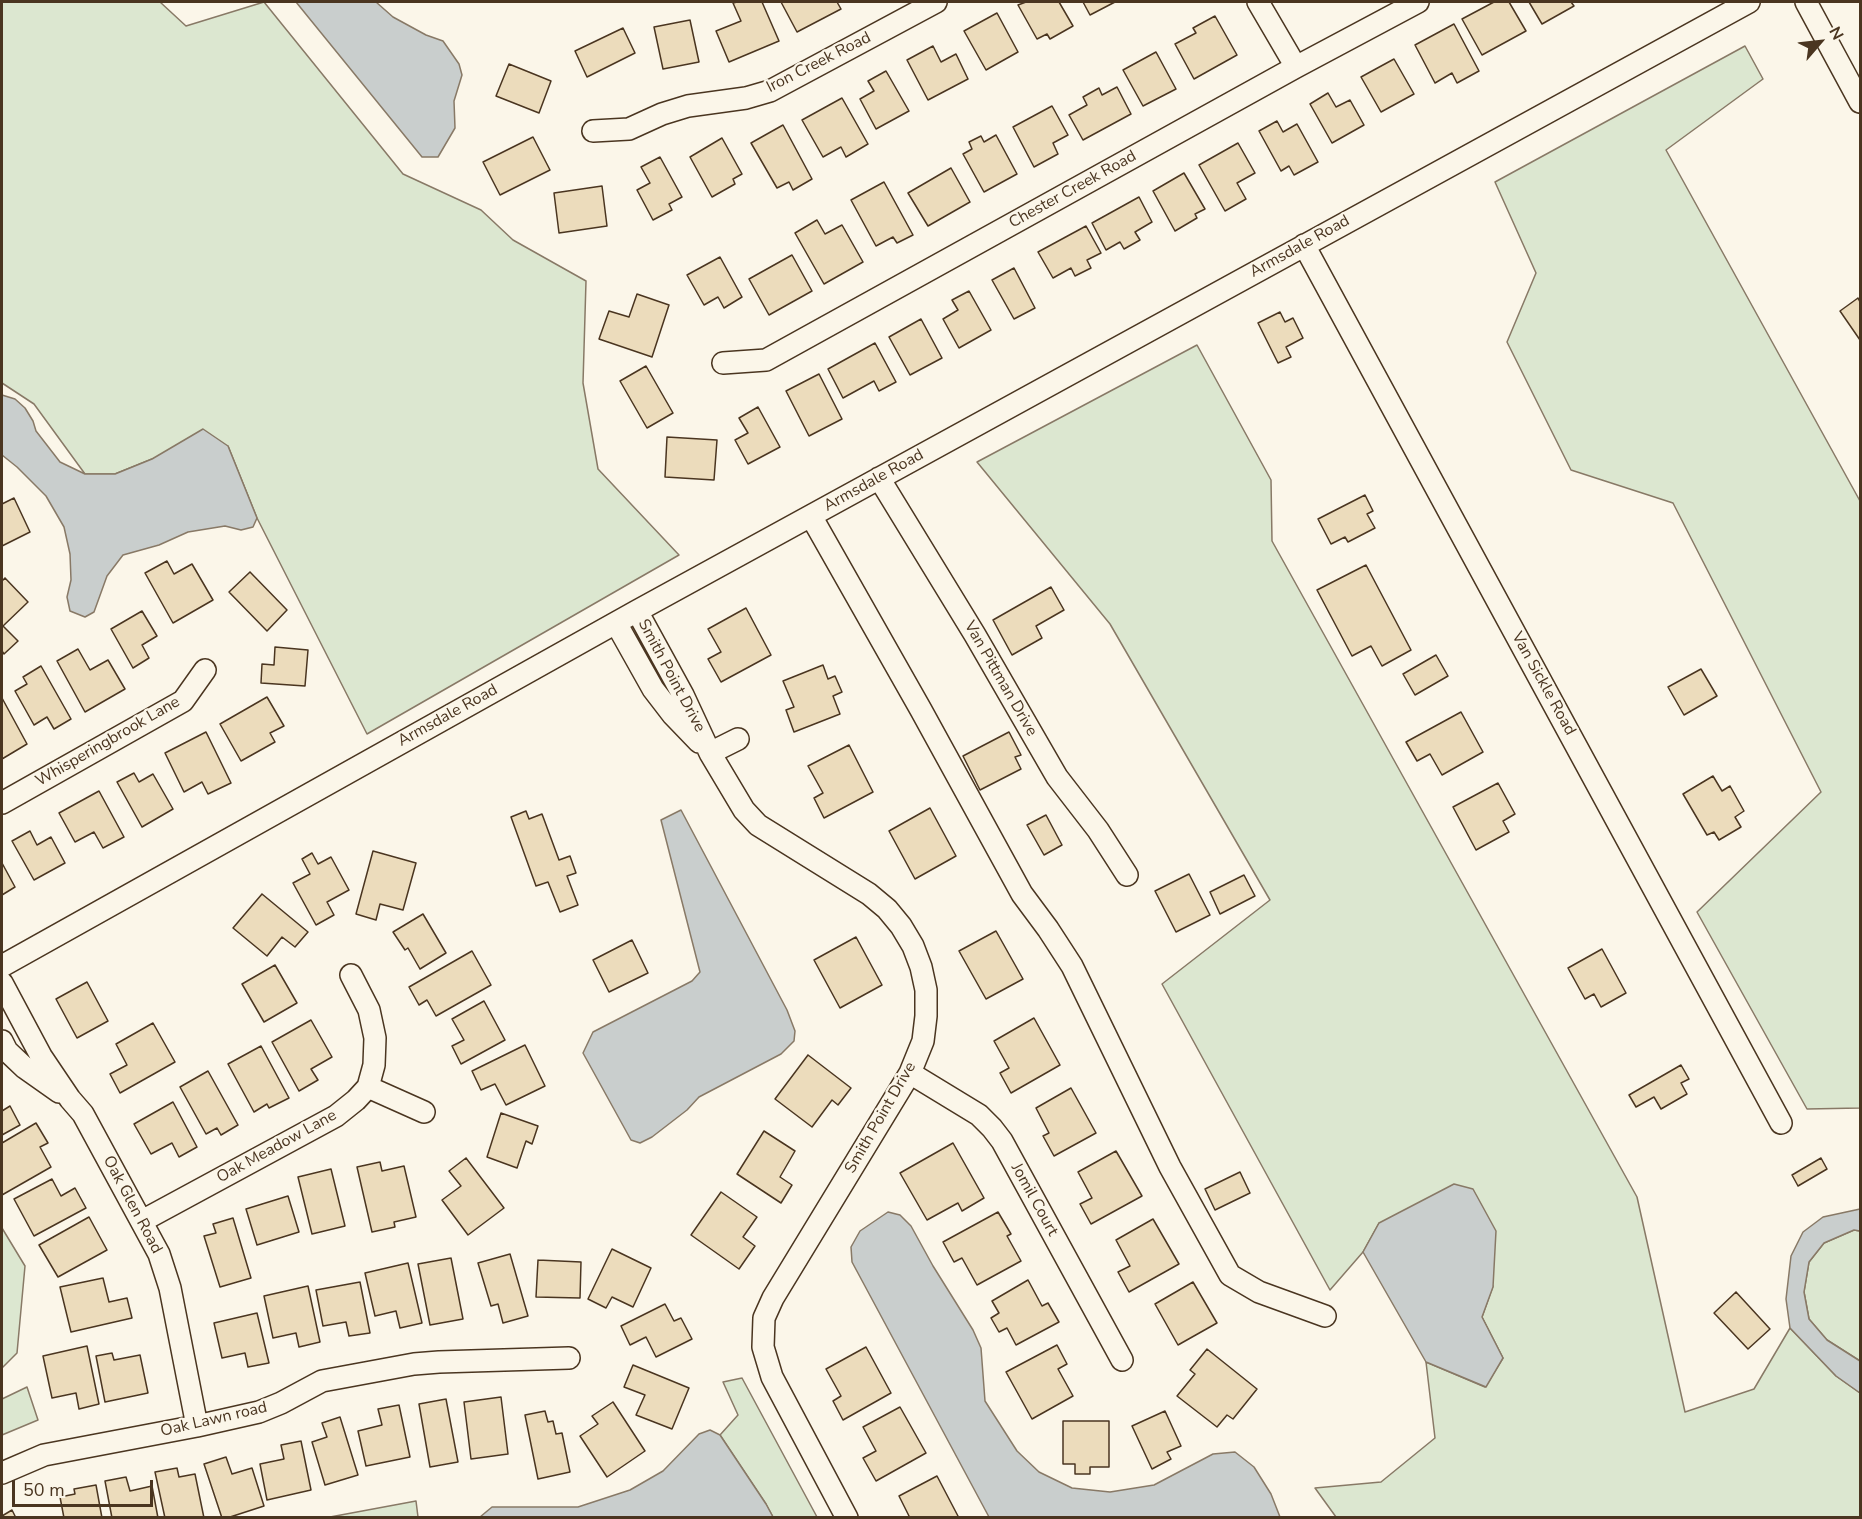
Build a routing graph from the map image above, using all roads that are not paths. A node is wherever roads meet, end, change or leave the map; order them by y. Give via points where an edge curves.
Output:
1 (936, 2) edge
2 (1258, 2) edge
3 (1418, 2) edge
4 (1749, 2) edge
5 (1806, 2) edge
6 (1296, 67) junction
7 (1860, 102) edge
8 (593, 130) dead end
9 (1304, 245) junction
10 (723, 363) dead end
11 (879, 478) junction
12 (811, 516) junction
13 (637, 611) junction
14 (616, 623) junction
15 (205, 670) dead end
16 (738, 739) dead end
17 (710, 753) junction
18 (2, 803) edge
19 (1127, 875) dead end
20 (2, 966) edge
21 (351, 975) dead end
22 (2, 983) edge
23 (2, 1041) edge
24 (910, 1073) junction
25 (368, 1087) junction
26 (70, 1099) junction
27 (424, 1112) dead end
28 (1781, 1123) dead end
29 (142, 1221) junction
30 (1325, 1316) dead end
31 (568, 1358) dead end
32 (1122, 1360) dead end
33 (196, 1426) junction
34 (2, 1473) edge
35 (848, 1518) edge

1 - 8 street, Iron Creek Road via 770,91 688,106 629,129
2 - 6 street
3 - 6 street, Chester Creek Road
4 - 9 street, Armsdale Road
5 - 7 street
6 - 10 street, Chester Creek Road via 766,360
9 - 11 street, Armsdale Road
9 - 28 street, Van Sickle Road
11 - 12 street, Armsdale Road
11 - 19 street, Van Pittman Drive via 1057,777
12 - 13 street, Armsdale Road
12 - 30 street via 1022,894 1072,966 1170,1167 1230,1275 1258,1292
13 - 14 street, Armsdale Road
13 - 17 street, Smith Point Drive
14 - 17 street via 653,689
14 - 20 street, Armsdale Road
15 - 18 street, Whisperingbrook Lane via 183,701
16 - 17 street
17 - 24 street, Smith Point Drive via 744,810 758,825 869,894 901,926 913,946 926,990 923,1041
21 - 25 street via 369,1010 375,1038
22 - 26 street, Oak Glen Road via 41,1056
23 - 26 street, Oak Glen Road via 25,1068
24 - 32 street, Jomil Court via 979,1115 1002,1141
24 - 35 street, Smith Point Drive via 773,1298 765,1318 762,1347 772,1377
25 - 27 street
25 - 29 street, Oak Meadow Lane via 336,1116
26 - 29 street, Oak Glen Road via 83,1114
29 - 33 street, Oak Glen Road via 170,1288
31 - 33 street, Oak Lawn road via 414,1364 322,1381 259,1412
33 - 34 street, Oak Lawn road via 44,1455

